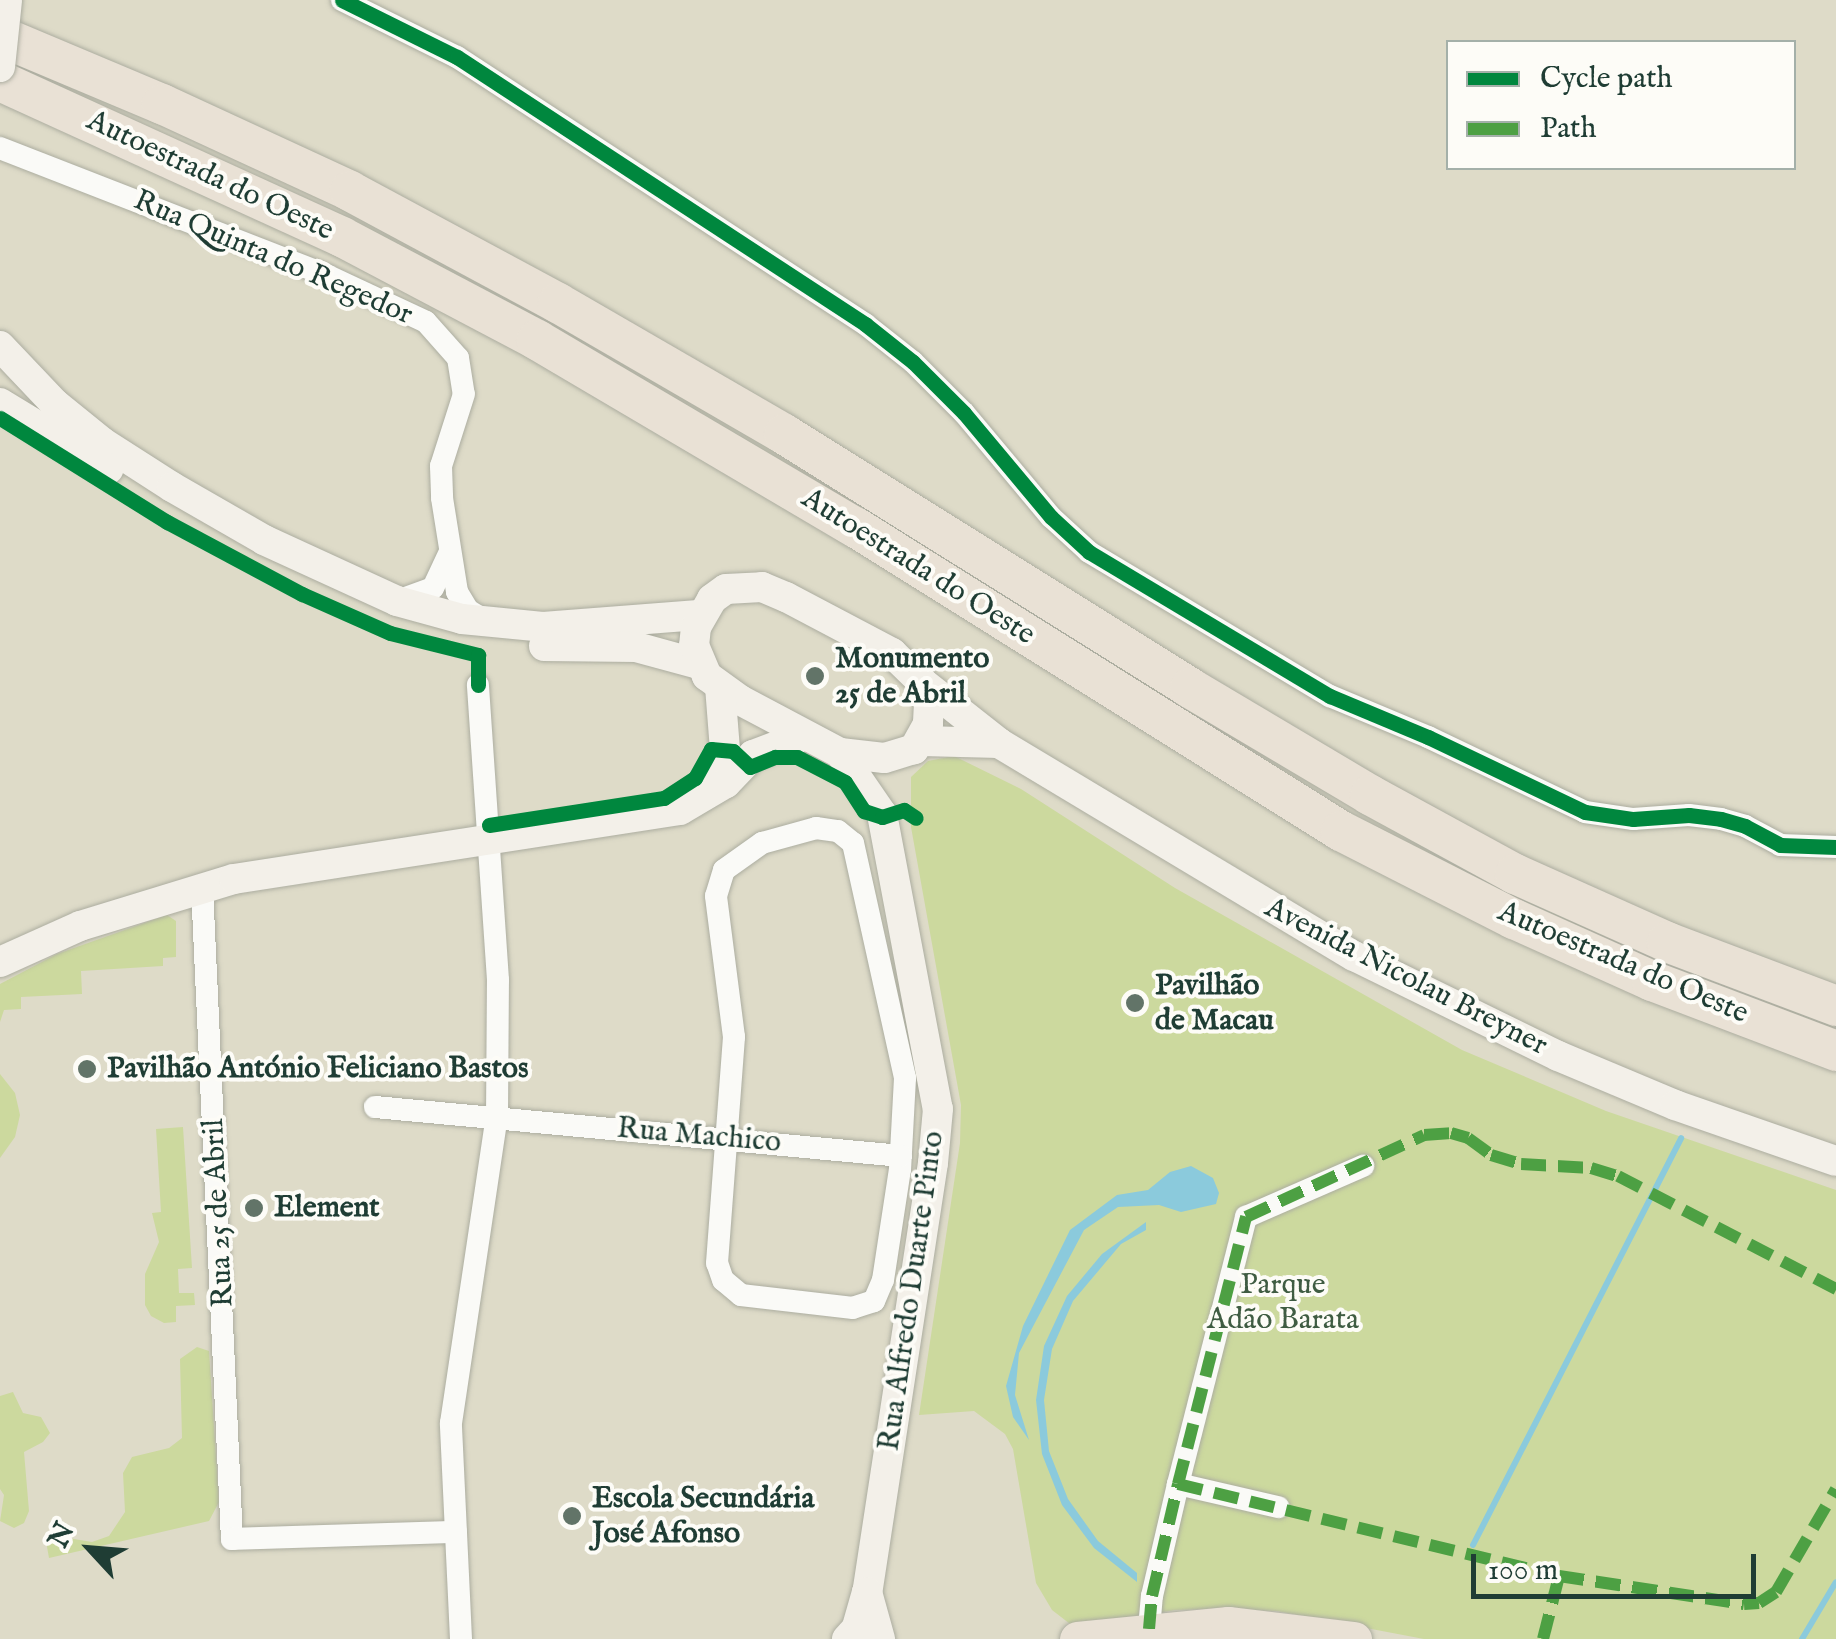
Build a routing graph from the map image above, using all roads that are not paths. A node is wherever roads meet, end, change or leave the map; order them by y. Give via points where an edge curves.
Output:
1 (7, 0) edge
2 (342, 0) edge
3 (0, 36) edge
4 (0, 67) edge
5 (0, 81) edge
6 (0, 148) edge
7 (0, 346) edge
8 (0, 403) edge
9 (450, 554) junction
10 (397, 601) junction
11 (699, 615) junction
12 (490, 624) junction
13 (698, 664) junction
14 (923, 683) junction
15 (478, 685) dead end
16 (720, 687) junction
17 (803, 736) junction
18 (999, 743) junction
19 (912, 748) junction
20 (840, 754) junction
21 (696, 802) junction
22 (882, 814) junction
23 (491, 842) junction
24 (1836, 848) edge
25 (202, 887) junction
26 (0, 962) edge
27 (1836, 1006) edge
28 (1836, 1050) edge
29 (375, 1107) dead end
30 (496, 1117) junction
31 (728, 1137) junction
32 (901, 1156) junction
33 (1836, 1162) edge
34 (1362, 1166) dead end
35 (1178, 1484) junction
36 (1278, 1507) dead end
37 (456, 1532) junction
38 (867, 1592) junction
39 (1150, 1629) junction
40 (461, 1639) edge
41 (847, 1639) edge
42 (880, 1639) edge
43 (1076, 1639) edge
44 (1354, 1639) edge

1 - 4 main road, bridge
2 - 24 street via 458,57 865,324 913,362 1090,552 1330,696 1585,812 1722,819 1780,845
3 - 27 highway, Autoestrada do Oeste via 350,191 558,303 784,434 1222,708 1499,865 1667,942
5 - 28 highway, Autoestrada do Oeste via 326,229 537,340 854,526 1341,831 1652,981
6 - 9 street, Rua Quinta do Regedor via 328,276 426,322 458,358 464,394 440,466
7 - 10 main road, Avenida Nicolau Breyner via 55,404 158,478 264,540
8 - 13 main road via 190,520 396,620 482,641 657,649
9 - 10 street via 433,588
9 - 12 street, Rua Quinta do Regedor via 461,601
10 - 12 main road, Avenida Nicolau Breyner
11 - 12 main road, Avenida Nicolau Breyner via 612,624
11 - 13 main road
11 - 14 main road, Avenida Nicolau Breyner via 726,589 762,586 874,641
13 - 16 main road
14 - 18 main road, Avenida Nicolau Breyner
14 - 19 main road via 929,704
15 - 23 street
16 - 17 main road
16 - 21 main road via 725,750 718,773
17 - 20 main road
17 - 21 main road via 753,755
18 - 19 main road
18 - 33 main road, Avenida Nicolau Breyner via 1210,873 1449,1004 1676,1106
19 - 20 main road via 884,758
19 - 22 main road, Rua Alfredo Duarte Pinto
20 - 22 main road, Rua Alfredo Duarte Pinto
21 - 23 main road via 658,815
22 - 38 main road, Rua Alfredo Duarte Pinto via 935,1085 938,1134
23 - 25 main road via 278,870
23 - 30 street
25 - 26 main road via 80,926
25 - 37 street, Rua 25 de Abril via 232,1539
29 - 30 street, Rua Machico
30 - 31 street, Rua Machico
30 - 37 street via 451,1423
31 - 32 street, Rua Machico
31 - 32 street via 716,1263 723,1280 741,1295 853,1308 874,1300 883,1280
31 - 32 street via 734,1037 716,896 724,870 762,843 816,828 838,831 853,843 905,1078
34 - 35 street via 1246,1218
35 - 36 street
35 - 39 street
37 - 40 street
38 - 41 main road, Rua Alfredo Duarte Pinto
38 - 42 main road, Rua Alfredo Duarte Pinto
39 - 43 main road
39 - 44 main road via 1228,1624

